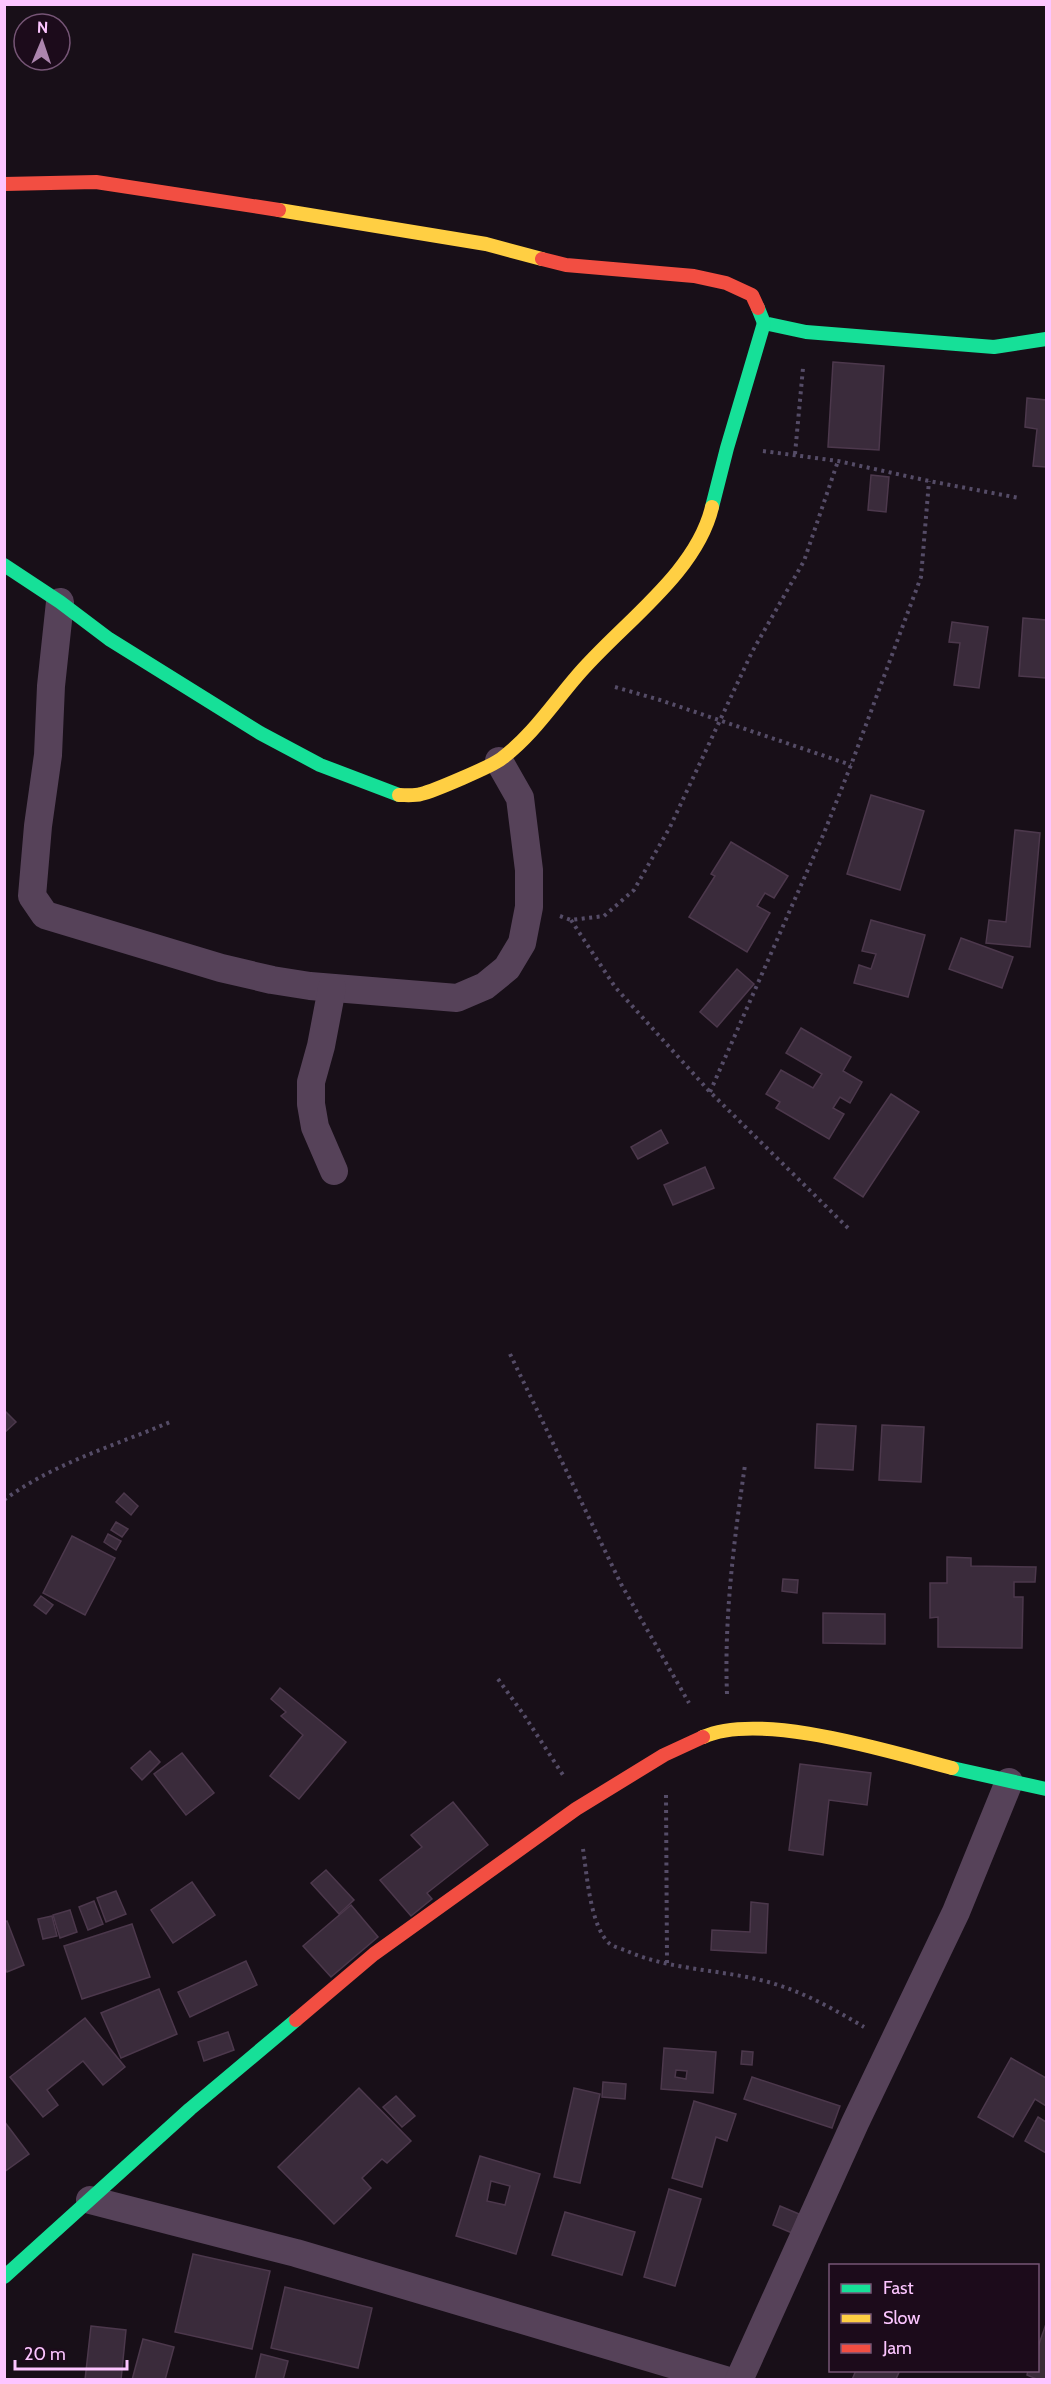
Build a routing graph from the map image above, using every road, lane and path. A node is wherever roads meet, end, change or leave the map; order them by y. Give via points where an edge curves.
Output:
1 (4, 184) edge
2 (764, 323) junction
3 (806, 332) junction
4 (1047, 339) edge
5 (727, 448) junction
6 (795, 454) junction
7 (838, 461) junction
8 (929, 481) junction
9 (1019, 498) dead end
10 (4, 565) edge
11 (60, 602) junction
12 (577, 676) junction
13 (720, 721) junction
14 (499, 761) junction
15 (851, 765) junction
16 (529, 907) junction
17 (571, 920) junction
18 (332, 988) junction
19 (710, 1092) junction
20 (334, 1171) dead end
21 (850, 1230) dead end
22 (510, 1354) dead end
23 (170, 1422) dead end
24 (745, 1465) dead end
25 (4, 1500) edge
26 (498, 1679) dead end
27 (731, 1729) junction
28 (708, 1735) junction
29 (664, 1755) junction
30 (1009, 1782) junction
31 (1047, 1789) edge
32 (576, 1809) junction
33 (667, 1963) junction
34 (893, 2044) junction
35 (90, 2200) junction
36 (4, 2277) edge
37 (725, 2379) edge
38 (739, 2379) edge

1 - 2 street via 96,182 486,244 566,265 694,276 726,283 752,295
2 - 3 street
2 - 5 street
3 - 4 street via 994,347
3 - 6 path
5 - 6 path
5 - 12 street via 709,521 693,550 676,575
6 - 7 path
7 - 8 path
7 - 13 path via 804,561 752,652
8 - 9 path
8 - 15 path via 921,577
10 - 11 street
11 - 14 street via 109,639 260,733 320,765 398,795 421,794
11 - 18 street via 32,896 45,915 221,968
12 - 13 path
12 - 14 street via 539,725
13 - 15 path
13 - 17 path via 670,827 634,890 604,916
14 - 16 street via 520,798 529,870
15 - 19 path
16 - 17 path
16 - 18 street via 522,943 507,968 485,986 457,998
17 - 19 path via 615,987
18 - 20 street via 311,1082 311,1104 315,1127
19 - 21 path
22 - 28 path via 621,1584
23 - 25 path via 64,1464
24 - 27 path via 726,1660
26 - 32 path via 560,1769
27 - 28 street
27 - 30 street via 830,1737
28 - 29 street
29 - 32 street
29 - 33 path
30 - 31 street
30 - 34 street via 956,1912
32 - 33 path via 597,1923 610,1944
32 - 35 street via 374,1954 190,2109
33 - 34 path via 778,1985 827,2005
34 - 38 street
35 - 36 street
35 - 37 street via 296,2253

